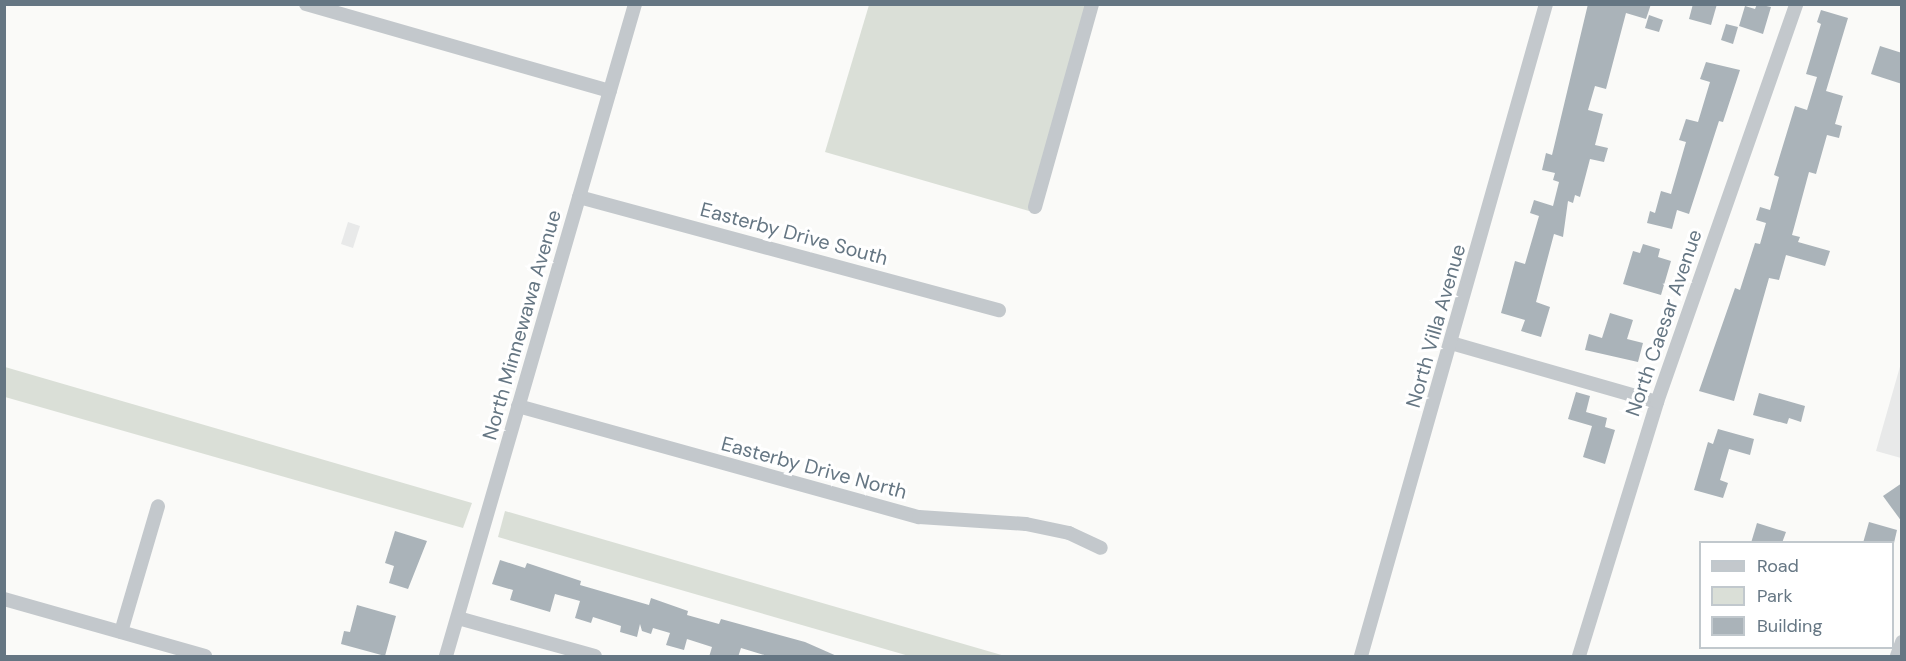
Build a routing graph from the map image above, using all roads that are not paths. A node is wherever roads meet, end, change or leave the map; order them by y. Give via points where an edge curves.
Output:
1 (306, 4) edge
2 (634, 4) edge
3 (1092, 4) edge
4 (1546, 4) edge
5 (1796, 4) edge
6 (610, 91) junction
7 (579, 197) junction
8 (1035, 207) dead end
9 (999, 310) dead end
10 (1451, 343) junction
11 (1657, 402) junction
12 (518, 406) junction
13 (158, 506) dead end
14 (1101, 548) dead end
15 (4, 599) edge
16 (458, 618) junction
17 (121, 632) junction
18 (1902, 642) edge
19 (205, 657) edge
20 (446, 657) edge
21 (595, 657) edge
22 (1361, 657) edge
23 (1579, 657) edge
24 (1897, 657) edge

1 - 6 street
2 - 6 street, North Minnewawa Avenue
3 - 8 street
4 - 10 street, North Villa Avenue
5 - 11 street, North Caesar Avenue
6 - 7 street, North Minnewawa Avenue
7 - 9 street, Easterby Drive South
7 - 12 street, North Minnewawa Avenue
10 - 11 street
10 - 22 street, North Villa Avenue
11 - 23 street, North Caesar Avenue
12 - 14 street, Easterby Drive North via 919,517 1026,524 1069,532
12 - 16 street, North Minnewawa Avenue
13 - 17 street
15 - 17 street
16 - 20 street, North Minnewawa Avenue
16 - 21 street
17 - 19 street
18 - 24 street

